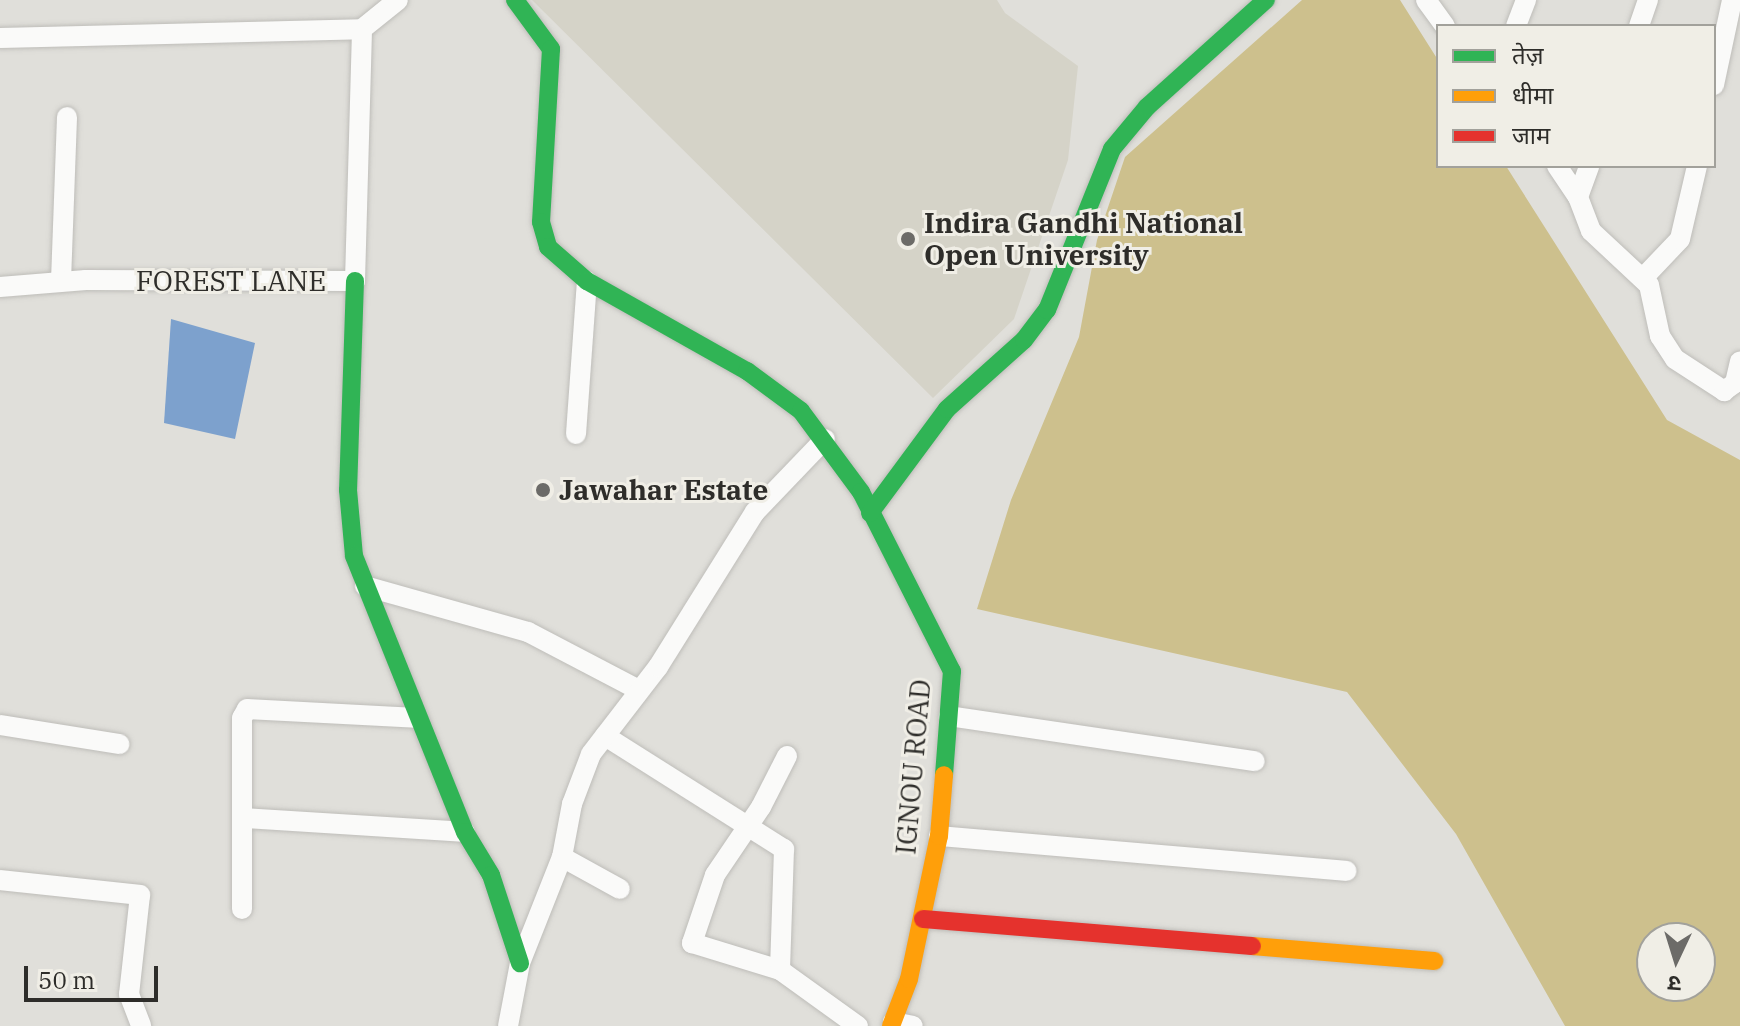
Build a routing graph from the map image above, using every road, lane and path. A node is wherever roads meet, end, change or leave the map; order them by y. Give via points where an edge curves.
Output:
1 (398, 0) edge
2 (515, 0) edge
3 (1266, 0) edge
4 (1426, 0) edge
5 (1526, 0) edge
6 (1648, 0) edge
7 (1732, 0) edge
8 (1444, 24) edge
9 (1517, 24) edge
10 (1640, 24) edge
11 (362, 29) junction
12 (0, 38) edge
13 (1716, 76) edge
14 (67, 117) dead end
15 (1558, 168) edge
16 (1588, 168) edge
17 (1697, 168) edge
18 (1578, 197) junction
19 (1644, 277) junction
20 (61, 281) junction
21 (355, 281) junction
22 (587, 281) junction
23 (0, 287) edge
24 (1740, 362) edge
25 (576, 434) dead end
26 (825, 439) junction
27 (870, 513) junction
28 (365, 586) junction
29 (639, 690) junction
30 (949, 716) junction
31 (416, 718) junction
32 (0, 725) edge
33 (605, 736) junction
34 (119, 744) dead end
35 (787, 756) dead end
36 (1255, 761) dead end
37 (244, 818) junction
38 (748, 828) junction
39 (465, 832) junction
40 (939, 836) junction
41 (562, 857) junction
42 (1346, 871) dead end
43 (0, 880) edge
44 (620, 889) dead end
45 (242, 909) dead end
46 (923, 919) junction
47 (1434, 961) dead end
48 (520, 963) junction
49 (780, 970) junction
50 (899, 1025) edge
51 (141, 1026) edge
52 (508, 1026) edge
53 (858, 1026) edge

1 - 11 street
2 - 22 street, IGNOU ROAD via 551,49 542,232 548,247
3 - 27 street via 1134,121 1102,170 1047,310 1024,340 947,409
4 - 8 street
5 - 9 street
6 - 10 street
7 - 13 street
11 - 12 street
11 - 21 street, FOREST LANE
14 - 20 street
15 - 18 street
16 - 18 street
17 - 19 street via 1680,239
18 - 19 street via 1591,231
19 - 24 street via 1653,293 1660,336 1675,359 1724,391 1735,383
20 - 21 street, FOREST LANE
20 - 23 street, FOREST LANE
21 - 28 street via 349,531
22 - 25 street
22 - 26 street, IGNOU ROAD via 747,371 801,411
26 - 27 street, IGNOU ROAD
26 - 29 street via 755,512
27 - 30 street, IGNOU ROAD via 952,671
28 - 29 street via 528,632
28 - 31 street
29 - 33 street
30 - 36 street
30 - 40 street, IGNOU ROAD
31 - 37 street via 247,709 242,718
31 - 39 street
32 - 34 street
33 - 38 street
33 - 41 street via 580,779
35 - 38 street
37 - 39 street
37 - 45 street
38 - 49 street via 784,849
38 - 49 street via 715,875 692,943
39 - 48 street via 491,875
40 - 42 street
40 - 46 street, IGNOU ROAD
41 - 44 street
41 - 48 street
43 - 51 street via 140,895 129,994
46 - 47 street
46 - 50 street, IGNOU ROAD
48 - 52 street
49 - 53 street

